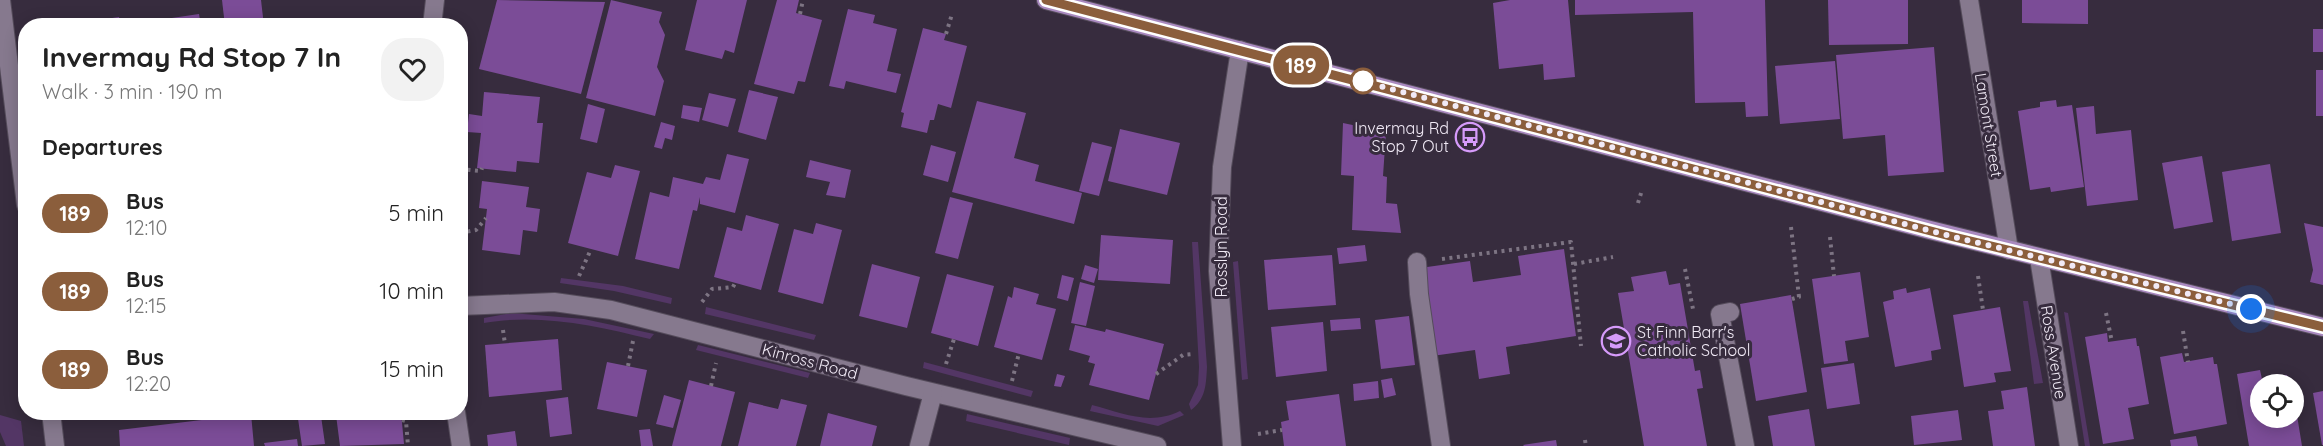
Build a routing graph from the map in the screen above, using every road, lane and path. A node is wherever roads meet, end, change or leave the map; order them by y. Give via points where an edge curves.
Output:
1 (1, 0) edge
2 (435, 0) edge
3 (803, 0) edge
4 (1046, 0) edge
5 (1969, 0) edge
6 (800, 14) dead end
7 (951, 14) dead end
8 (433, 18) edge
9 (946, 34) dead end
10 (1240, 50) junction
11 (18, 140) edge
12 (482, 168) dead end
13 (468, 170) edge
14 (1642, 190) dead end
15 (1638, 203) dead end
16 (486, 218) dead end
17 (1791, 227) dead end
18 (468, 232) edge
19 (1830, 237) dead end
20 (591, 249) dead end
21 (2009, 250) junction
22 (1613, 257) dead end
23 (2039, 258) junction
24 (1417, 262) joint
25 (1574, 264) junction
26 (579, 276) dead end
27 (1834, 276) dead end
28 (1978, 276) dead end
29 (735, 283) dead end
30 (1792, 299) dead end
31 (702, 302) dead end
32 (468, 306) edge
33 (1983, 310) dead end
34 (1730, 312) dead end
35 (2106, 313) dead end
36 (503, 326) dead end
37 (2323, 327) edge
38 (2183, 331) dead end
39 (954, 339) dead end
40 (634, 340) dead end
41 (2112, 342) dead end
42 (505, 344) dead end
43 (1581, 346) dead end
44 (1018, 353) dead end
45 (1194, 354) dead end
46 (717, 359) dead end
47 (2188, 362) dead end
48 (946, 364) dead end
49 (628, 366) dead end
50 (1156, 374) dead end
51 (1012, 381) dead end
52 (711, 386) dead end
53 (933, 393) junction
54 (52, 420) edge
55 (402, 420) dead end
56 (457, 420) edge
57 (1282, 430) dead end
58 (1258, 434) dead end
59 (1585, 440) dead end
60 (55, 446) edge
61 (408, 446) edge
62 (461, 446) edge
63 (919, 446) edge
64 (1157, 446) edge
65 (1232, 446) edge
66 (1441, 446) edge
67 (1586, 446) edge
68 (1745, 446) edge
69 (2069, 446) edge

1 - 11 street
2 - 8 street
3 - 6 path
4 - 10 main road
5 - 21 street, Lamont Street
7 - 9 path
10 - 21 main road
10 - 65 street, Rosslyn Road via 1222,167 1218,271
12 - 13 path
14 - 15 path
16 - 18 path via 476,230
17 - 30 path via 1799,297
19 - 27 path
20 - 26 path
21 - 23 main road
22 - 25 path
23 - 37 main road
23 - 69 street, Ross Avenue
24 - 25 path via 1571,242
24 - 66 street
25 - 43 path
28 - 33 path
29 - 31 path via 734,287 712,289
32 - 53 street, Kinross Road via 554,302 611,310
34 - 68 street via 1720,314
35 - 41 path
36 - 42 path
38 - 47 path
39 - 48 path
40 - 49 path
44 - 51 path
45 - 50 path via 1183,355
46 - 52 path
53 - 63 street
53 - 64 street, Kinross Road
54 - 60 street
55 - 61 path via 406,421
56 - 62 street
57 - 58 path
59 - 67 path

